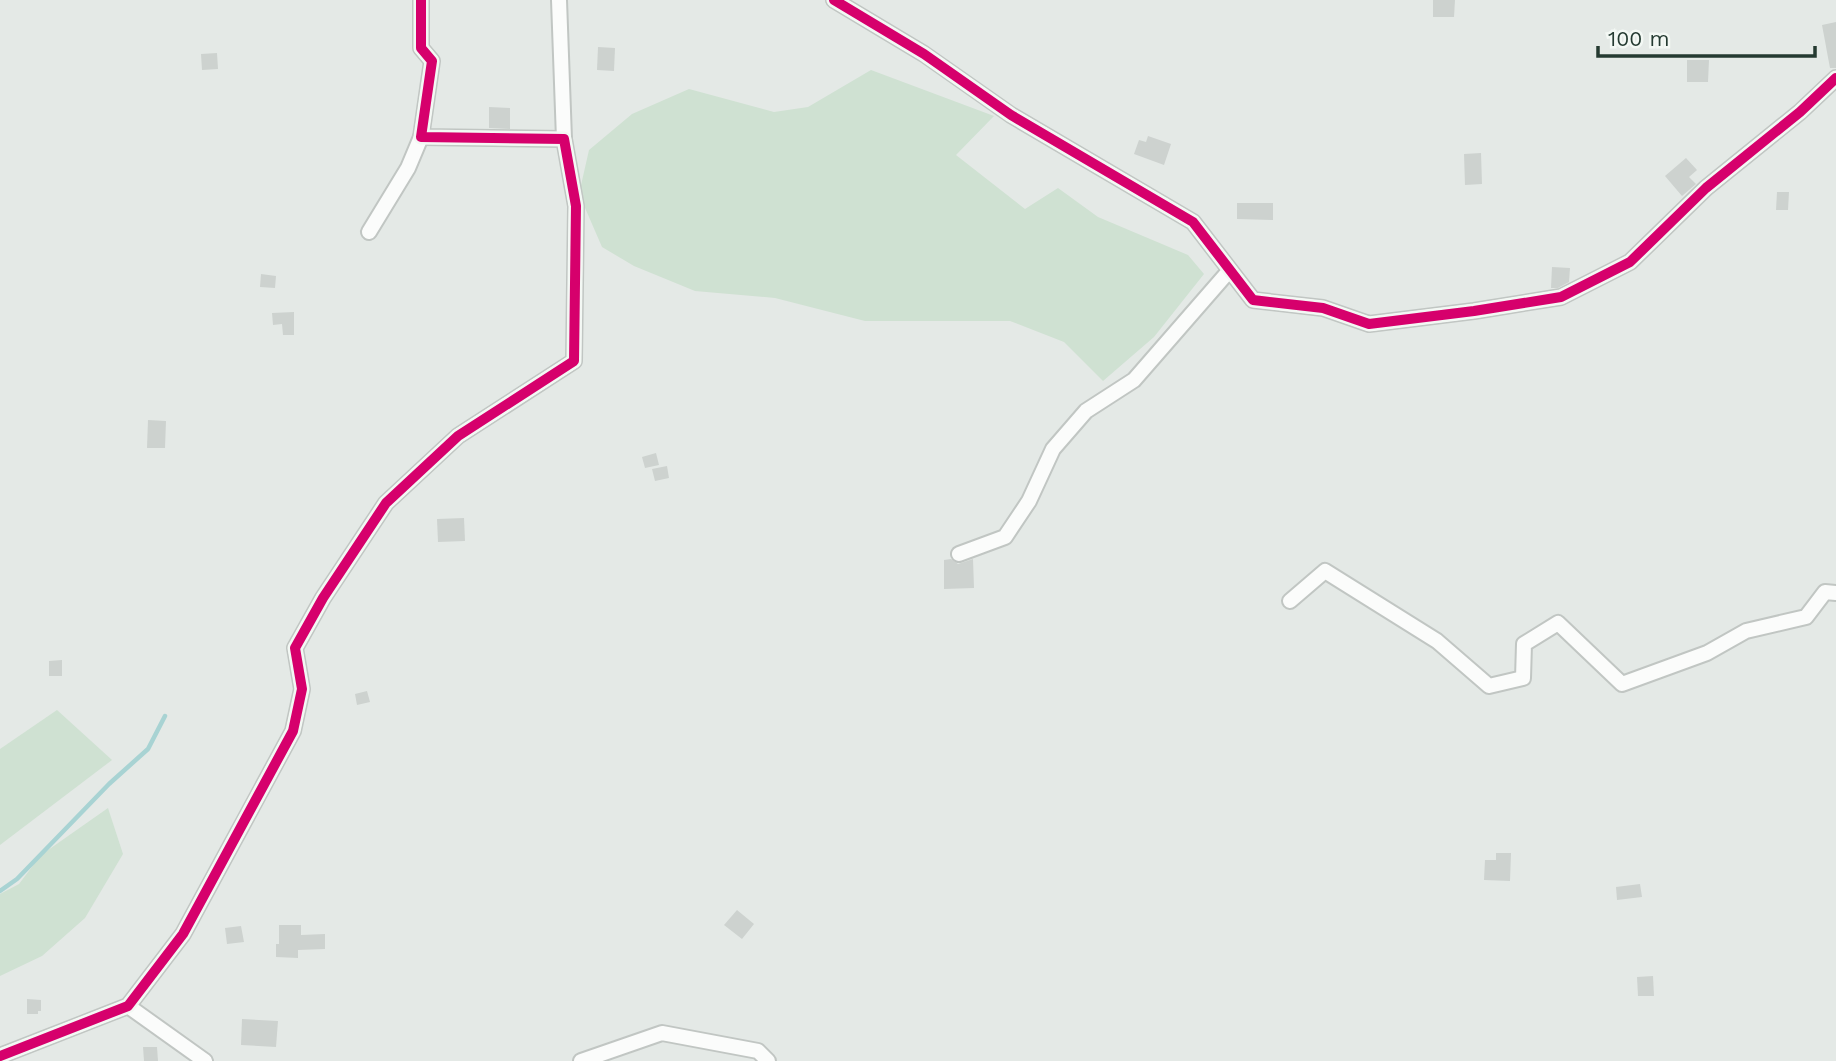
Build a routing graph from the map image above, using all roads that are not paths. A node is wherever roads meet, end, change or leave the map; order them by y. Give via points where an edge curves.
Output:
1 (421, 0) edge
2 (559, 0) edge
3 (834, 0) edge
4 (1836, 78) edge
5 (421, 137) junction
6 (564, 139) junction
7 (369, 232) dead end
8 (1230, 271) junction
9 (959, 554) dead end
10 (1836, 593) edge
11 (1290, 601) dead end
12 (128, 1006) junction
13 (0, 1056) edge
14 (205, 1061) edge
15 (581, 1061) edge
16 (768, 1061) edge

1 - 5 street via 421,48 432,61
2 - 6 street
3 - 8 street via 924,54 1011,116 1193,222
4 - 8 street via 1706,188 1630,262 1561,297 1368,324 1323,308 1253,300
5 - 6 street
5 - 7 street
6 - 12 street via 576,206 575,360 458,436 386,503 295,648 302,689 293,731 183,933
8 - 9 street via 1134,380 1086,411 1053,449 1030,501 1005,537
10 - 11 street via 1825,592 1806,617 1746,631 1707,653 1622,684 1558,623 1524,644 1523,678 1489,686 1437,641 1325,571
12 - 13 street
12 - 14 street
15 - 16 street via 662,1033 758,1051

